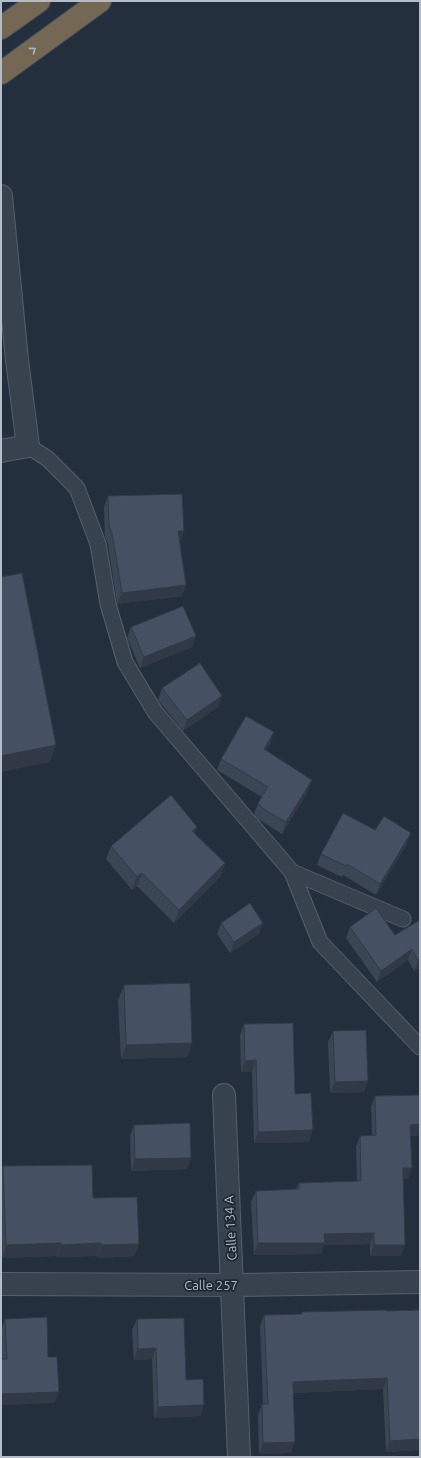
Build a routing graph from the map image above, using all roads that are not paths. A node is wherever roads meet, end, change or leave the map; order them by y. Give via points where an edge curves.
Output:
1 (39, 1) edge
2 (100, 1) edge
3 (1, 28) edge
4 (1, 73) edge
5 (1, 196) edge
6 (28, 446) junction
7 (1, 451) edge
8 (292, 872) junction
9 (404, 919) dead end
10 (420, 1047) edge
11 (224, 1095) dead end
12 (420, 1282) edge
13 (1, 1284) edge
14 (233, 1285) junction
15 (239, 1457) edge

1 - 3 highway
4 -> 2 highway
5 - 6 street
6 - 7 street
6 - 8 lane via 48,459 77,488 98,544 108,604 125,662 155,712
8 - 9 lane
8 - 10 lane via 320,942
11 - 14 street, Calle 134 A
12 - 14 street, Calle 257
13 - 14 street, Calle 257
14 - 15 street, Calle 134 A

